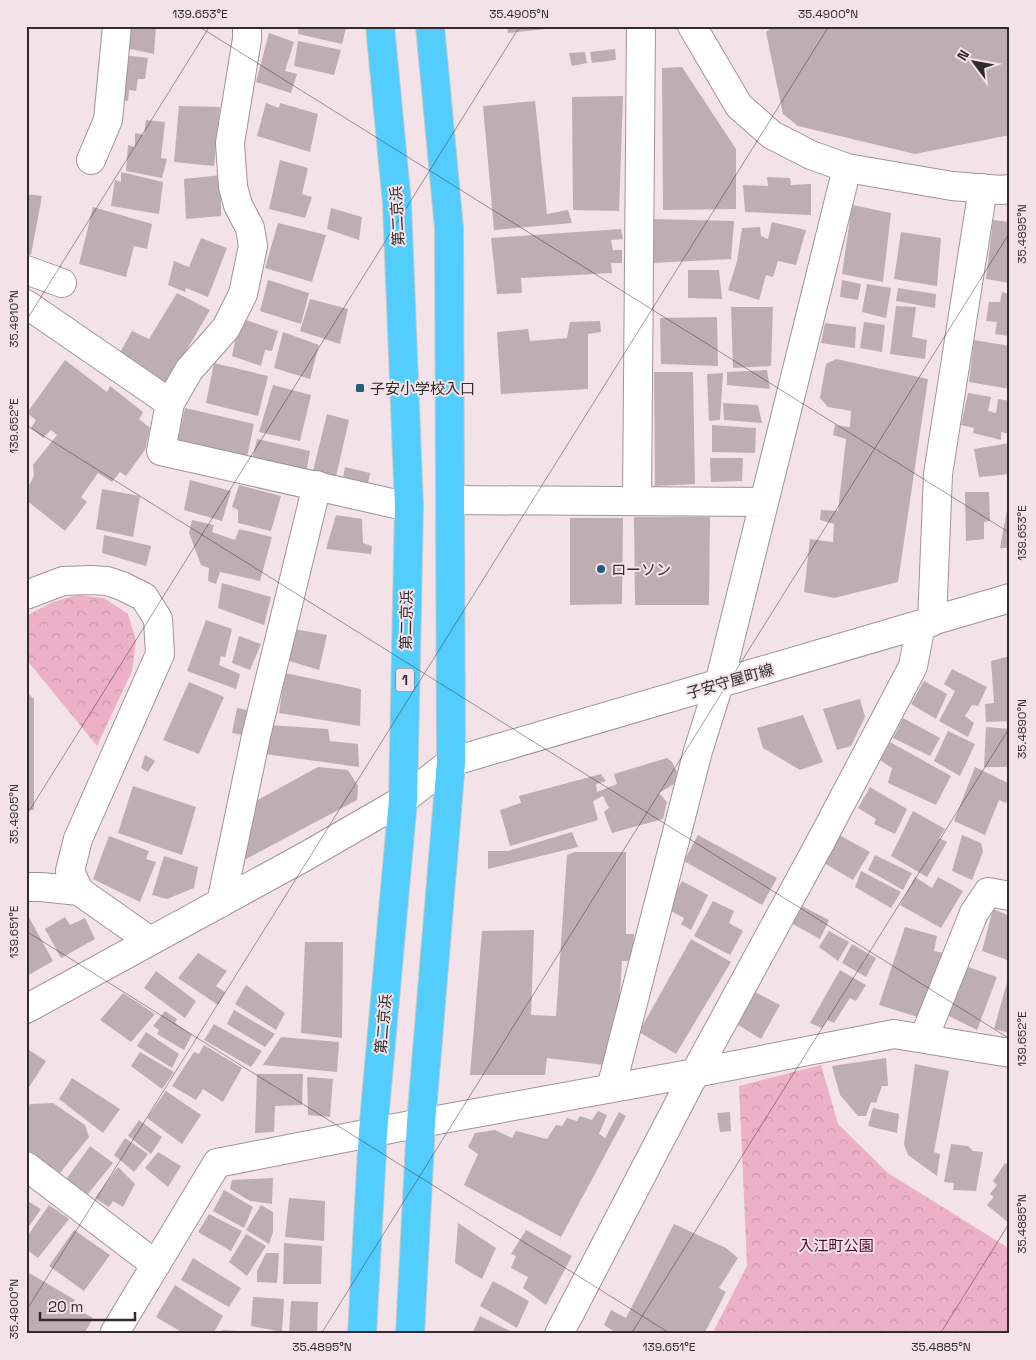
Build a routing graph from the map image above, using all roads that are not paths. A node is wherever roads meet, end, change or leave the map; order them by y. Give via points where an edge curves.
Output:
1 (117, 26) edge
2 (247, 26) edge
3 (380, 26) edge
4 (430, 26) edge
5 (641, 26) edge
6 (692, 26) edge
7 (91, 160) dead end
8 (847, 168) junction
9 (982, 188) junction
10 (1010, 189) edge
11 (26, 270) edge
12 (62, 283) dead end
13 (26, 304) edge
14 (170, 403) junction
15 (317, 485) junction
16 (450, 500) junction
17 (637, 502) junction
18 (764, 502) junction
19 (409, 507) junction
20 (26, 595) edge
21 (1010, 598) edge
22 (927, 623) junction
23 (719, 684) junction
24 (451, 762) junction
25 (403, 800) junction
26 (26, 887) edge
27 (79, 890) junction
28 (1010, 896) edge
29 (220, 903) junction
30 (150, 941) junction
31 (26, 1009) edge
32 (924, 1038) junction
33 (1010, 1053) edge
34 (695, 1073) junction
35 (611, 1088) junction
36 (421, 1123) junction
37 (373, 1132) junction
38 (26, 1166) edge
39 (156, 1265) junction
40 (114, 1334) edge
41 (362, 1334) edge
42 (410, 1334) edge
43 (559, 1334) edge

1 - 7 street via 108,120
2 - 14 street via 230,143 233,187 250,228 253,246 244,294 226,328 190,370
3 - 19 highway, 第二京浜 / 1 via 397,204
4 - 16 highway via 449,228
5 - 17 street
6 - 8 street via 739,106 772,135 811,155
8 - 9 street
8 - 18 street
9 - 10 street
9 - 22 street via 938,474
11 - 12 street
13 - 14 street
14 - 15 street via 161,451
15 - 19 street
15 - 29 street via 256,736
16 - 17 street
16 - 24 highway
17 - 18 street
18 - 23 street
19 - 25 highway, 第二京浜 / 1
20 - 27 street via 63,582 107,581 144,597 158,619 160,654 78,839 70,871
21 - 22 street, 子安守屋町線
22 - 23 street, 子安守屋町線
22 - 34 street via 909,674
23 - 24 street, 子安守屋町線
23 - 35 street via 698,751
24 - 25 street
24 - 36 highway
25 - 29 street
25 - 37 highway, 第二京浜 / 1
26 - 27 street
27 - 30 street
28 - 32 street via 988,892 974,913
29 - 30 street
30 - 31 street
32 - 33 street
32 - 34 street via 894,1034
34 - 35 street
34 - 43 street
35 - 36 street
36 - 37 street
36 - 42 highway
37 - 39 street via 217,1163
37 - 41 highway, 第二京浜 / 1
38 - 39 street
39 - 40 street

